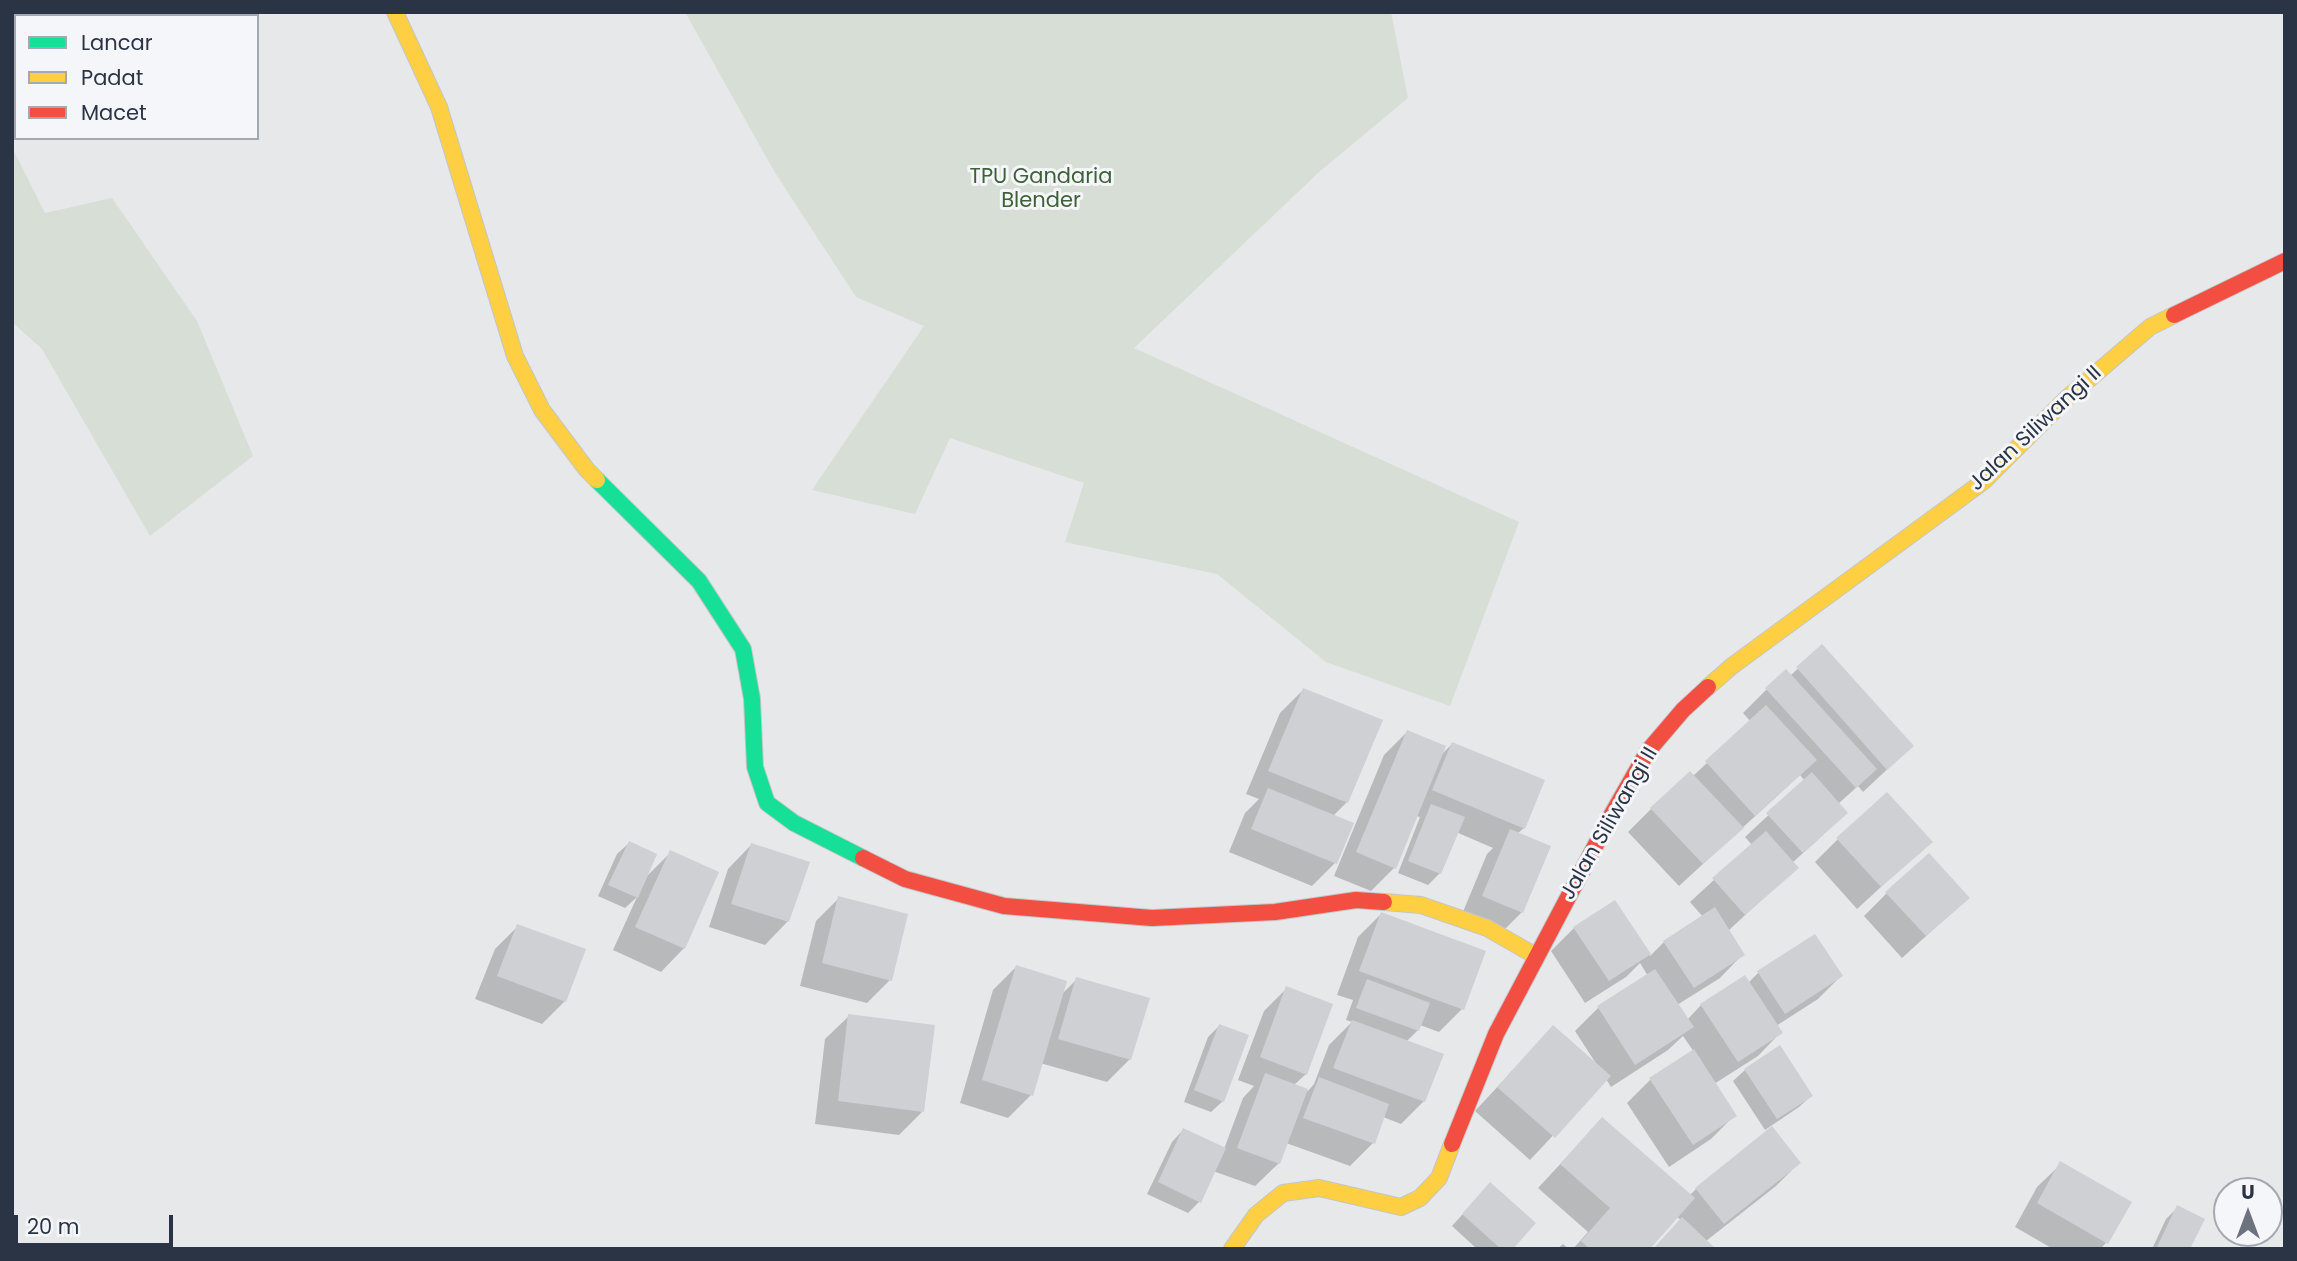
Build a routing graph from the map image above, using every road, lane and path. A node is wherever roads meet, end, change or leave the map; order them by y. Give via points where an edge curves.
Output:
1 (395, 12) edge
2 (2285, 261) edge
3 (1536, 956) junction
4 (1232, 1249) edge

1 - 3 street via 439,107 515,356 542,410 587,470 699,581 743,649 752,699 755,767 767,803 794,823 905,879 1004,906 1152,918 1275,912 1356,900 1421,905 1486,928
2 - 3 street, Jalan Siliwangi II via 2150,327 2066,399 1984,481 1732,666 1683,710 1648,751
3 - 4 street, Jalan Siliwangi II via 1496,1034 1439,1178 1420,1198 1401,1207 1319,1188 1283,1193 1256,1215

